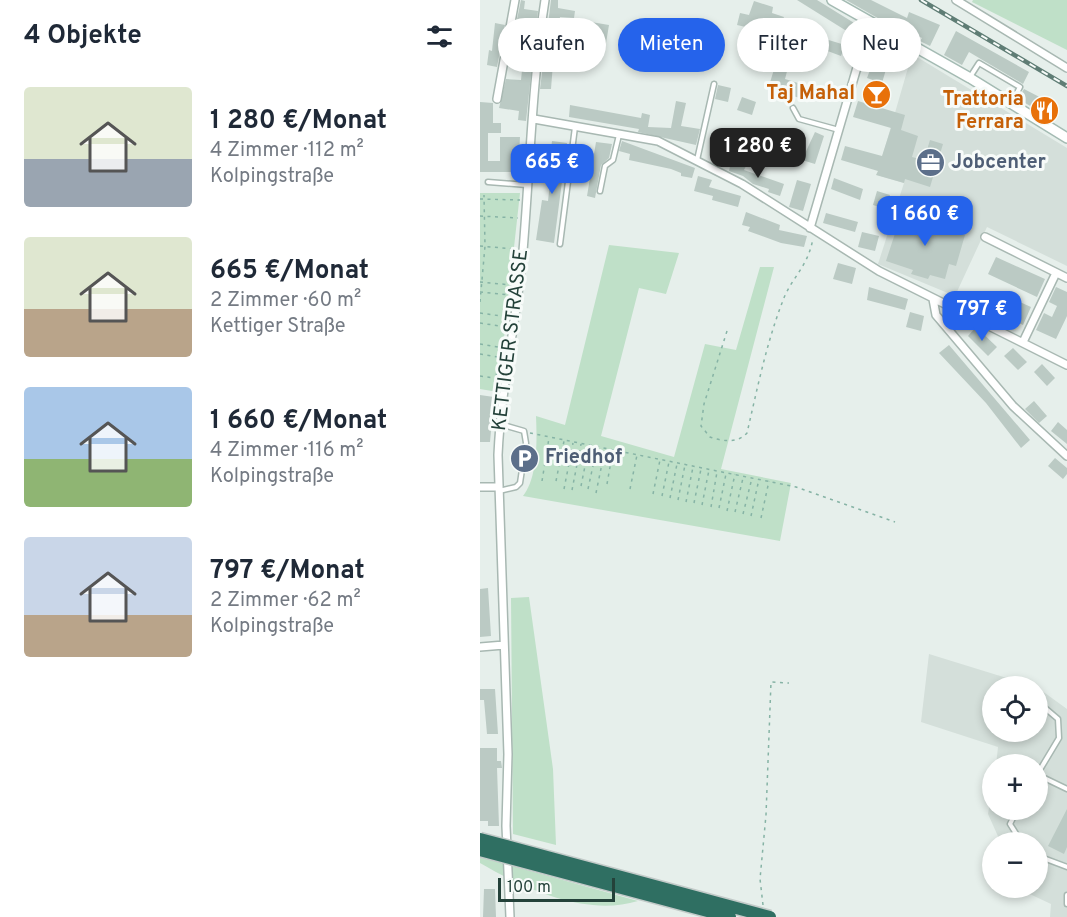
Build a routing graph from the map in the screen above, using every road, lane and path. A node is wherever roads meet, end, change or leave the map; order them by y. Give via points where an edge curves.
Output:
1 (515, 0) edge
2 (544, 0) edge
3 (832, 0) edge
4 (956, 0) edge
5 (862, 18) edge
6 (921, 51) edge
7 (1067, 69) edge
8 (856, 72) edge
9 (970, 78) junction
10 (714, 84) dead end
11 (497, 99) dead end
12 (1011, 103) junction
13 (793, 108) dead end
14 (534, 119) junction
15 (575, 126) junction
16 (839, 130) junction
17 (619, 134) junction
18 (1067, 138) edge
19 (697, 161) junction
20 (488, 182) dead end
21 (527, 185) junction
22 (600, 191) dead end
23 (484, 195) dead end
24 (480, 199) edge
25 (484, 199) junction
26 (520, 200) dead end
27 (480, 216) edge
28 (484, 216) junction
29 (519, 218) dead end
30 (812, 229) junction
31 (985, 237) dead end
32 (560, 244) dead end
33 (480, 246) edge
34 (485, 246) junction
35 (516, 249) dead end
36 (1056, 273) junction
37 (1067, 278) edge
38 (481, 282) edge
39 (513, 285) dead end
40 (481, 292) edge
41 (512, 295) dead end
42 (933, 299) junction
43 (480, 302) edge
44 (480, 313) edge
45 (509, 317) dead end
46 (480, 323) edge
47 (508, 327) dead end
48 (727, 331) dead end
49 (1023, 342) junction
50 (480, 344) edge
51 (504, 348) dead end
52 (480, 354) edge
53 (1067, 365) edge
54 (480, 376) edge
55 (495, 378) junction
56 (504, 390) junction
57 (499, 424) junction
58 (524, 431) junction
59 (550, 437) junction
60 (564, 440) junction
61 (573, 442) junction
62 (582, 443) junction
63 (590, 445) junction
64 (597, 446) junction
65 (605, 448) junction
66 (613, 450) junction
67 (637, 455) junction
68 (1067, 456) edge
69 (660, 459) junction
70 (670, 461) junction
71 (678, 463) junction
72 (686, 464) junction
73 (694, 466) junction
74 (701, 468) junction
75 (709, 469) junction
76 (718, 471) junction
77 (726, 472) junction
78 (735, 474) junction
79 (743, 476) junction
80 (752, 478) junction
81 (759, 479) junction
82 (556, 481) dead end
83 (769, 481) junction
84 (542, 482) dead end
85 (607, 484) dead end
86 (581, 486) dead end
87 (480, 487) edge
88 (499, 489) junction
89 (564, 489) dead end
90 (588, 489) dead end
91 (630, 489) dead end
92 (572, 490) dead end
93 (596, 493) dead end
94 (653, 494) dead end
95 (662, 496) dead end
96 (670, 498) dead end
97 (678, 500) dead end
98 (686, 502) dead end
99 (694, 503) dead end
100 (702, 505) dead end
101 (711, 507) dead end
102 (719, 508) dead end
103 (727, 511) dead end
104 (735, 512) dead end
105 (743, 514) dead end
106 (751, 516) dead end
107 (761, 518) dead end
108 (895, 522) dead end
109 (504, 645) junction
110 (480, 648) edge
111 (789, 682) dead end
112 (1048, 710) edge
113 (1048, 757) edge
114 (1048, 779) edge
115 (1067, 789) edge
116 (480, 840) edge
117 (480, 850) edge
118 (1048, 860) edge
119 (1067, 867) edge
120 (1067, 895) edge
121 (1067, 904) edge
122 (767, 914) edge
123 (510, 917) edge
124 (730, 917) edge

1 - 11 street
2 - 14 street, KETTIGER STRASSE via 536,54
3 - 5 main road
4 - 7 street
6 - 9 main road
8 - 16 street
9 - 12 main road
9 - 12 lane via 979,63 1020,87
10 - 19 lane
12 - 18 main road
13 - 16 lane via 799,119
14 - 15 street
14 - 21 street, KETTIGER STRASSE
15 - 17 street
15 - 32 lane, KETTIGER STRASSE
16 - 30 street
17 - 19 street via 658,141
17 - 22 lane via 613,160 605,166
19 - 30 street via 742,184
20 - 21 lane
21 - 56 street, KETTIGER STRASSE via 518,297
23 - 25 path
24 - 25 path
25 - 26 path
25 - 28 path
27 - 28 path
28 - 29 path
28 - 34 path
30 - 42 street
30 - 48 path via 806,264 787,291 779,311 747,433 731,441 710,437 701,426
31 - 36 street
33 - 34 path
34 - 35 path
34 - 38 path
36 - 37 street
36 - 49 street
38 - 39 path
38 - 40 path
40 - 41 path
40 - 43 path
42 - 49 street
42 - 68 street via 936,315 1013,406
44 - 45 path
46 - 47 path
49 - 53 street
50 - 51 path
52 - 55 path via 500,356
54 - 55 path
55 - 56 path via 494,388
56 - 57 street, KETTIGER STRASSE
57 - 58 lane
57 - 88 street, KETTIGER STRASSE
58 - 59 path
58 - 88 lane via 520,483 516,488
59 - 60 path
59 - 84 path
60 - 61 path
60 - 82 path
61 - 62 path
61 - 89 path
62 - 63 path
62 - 92 path
63 - 64 path
63 - 86 path
64 - 65 path
64 - 90 path
65 - 66 path
65 - 93 path
66 - 67 path
66 - 85 path
67 - 69 path
67 - 91 path
69 - 70 path
69 - 94 path
70 - 71 path
70 - 95 path
71 - 72 path
71 - 96 path
72 - 73 path
72 - 97 path
73 - 74 path
73 - 98 path
74 - 75 path
74 - 99 path
75 - 76 path
75 - 100 path
76 - 77 path
76 - 101 path
77 - 78 path
77 - 102 path
78 - 79 path
78 - 103 path
79 - 80 path
79 - 104 path
80 - 81 path
80 - 105 path
81 - 83 path
81 - 106 path
83 - 107 path
83 - 108 path
87 - 88 street
88 - 109 street, KETTIGER STRASSE
109 - 110 street
109 - 123 street, KETTIGER STRASSE
111 - 122 path via 771,682 760,879
112 - 113 lane via 1058,719 1059,738
114 - 115 lane
116 - 122 highway, bridge
117 - 124 highway, bridge
118 - 119 lane
120 - 121 lane

